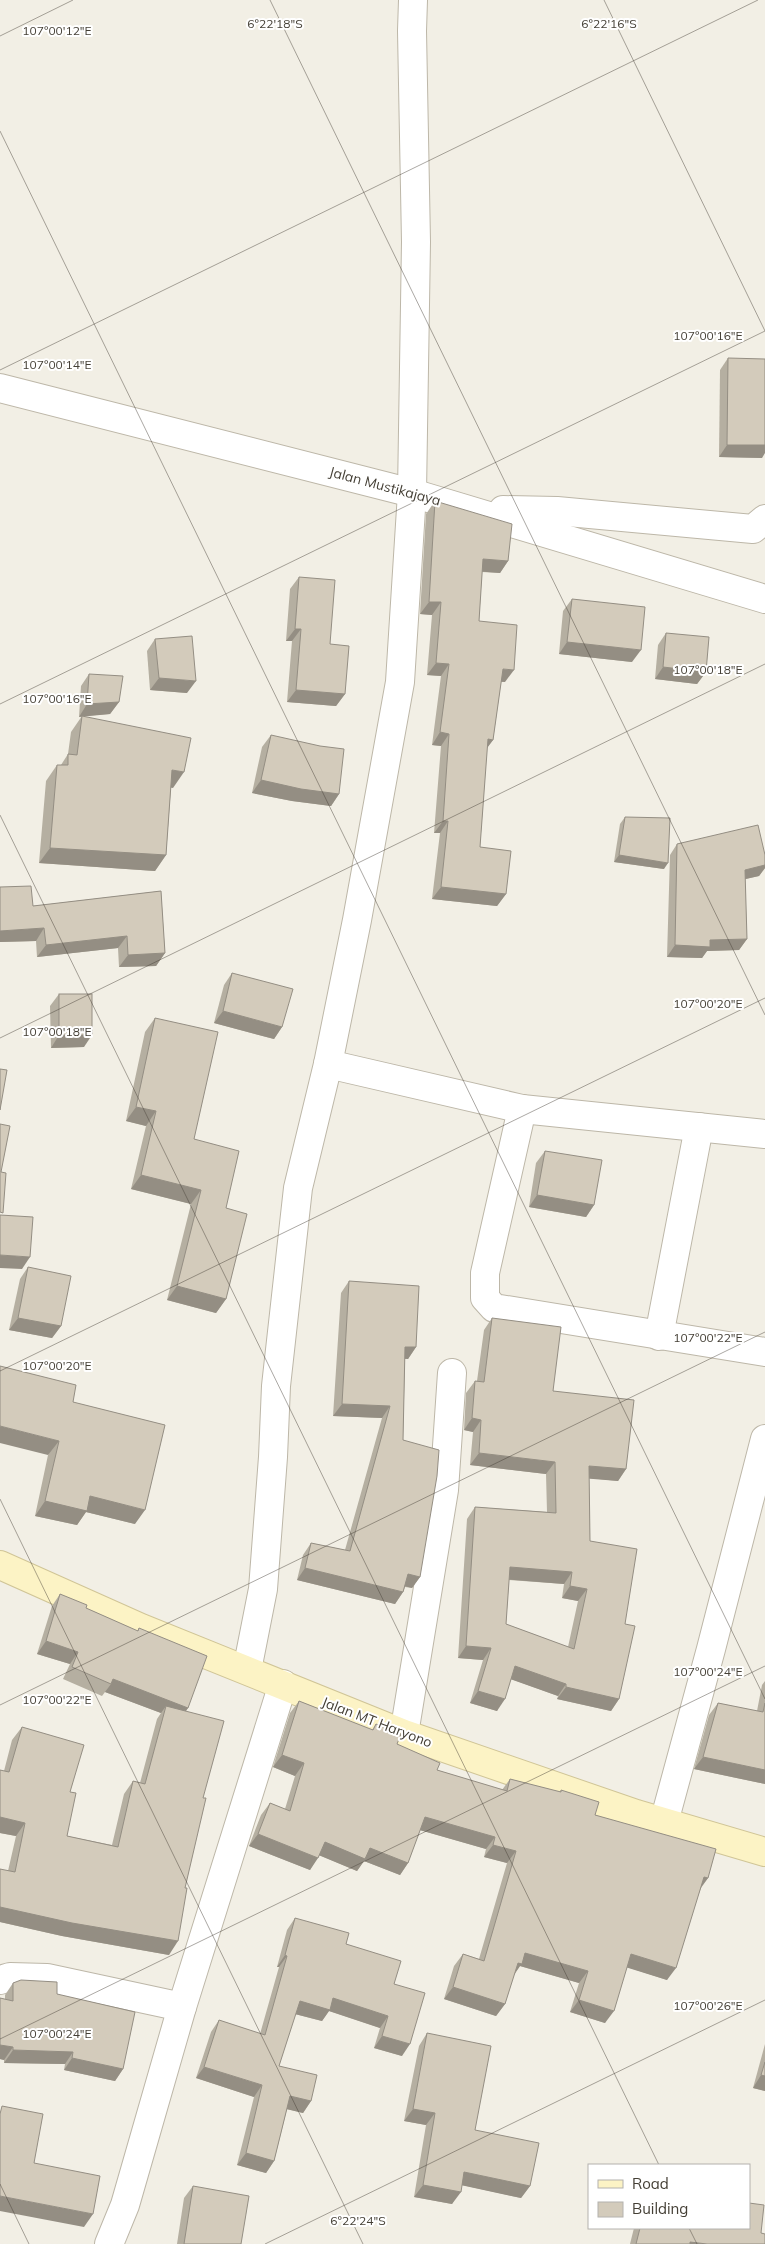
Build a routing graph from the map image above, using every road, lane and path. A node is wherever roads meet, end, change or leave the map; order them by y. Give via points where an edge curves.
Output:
1 (414, 0) edge
2 (0, 388) edge
3 (412, 493) junction
4 (470, 509) junction
5 (765, 519) edge
6 (765, 599) edge
7 (328, 1064) junction
8 (522, 1109) junction
9 (700, 1127) junction
10 (765, 1134) edge
11 (659, 1336) junction
12 (765, 1352) edge
13 (452, 1373) dead end
14 (765, 1439) edge
15 (0, 1565) edge
16 (247, 1670) junction
17 (283, 1684) junction
18 (404, 1734) junction
19 (664, 1822) junction
20 (765, 1852) edge
21 (0, 1980) edge
22 (182, 2007) junction
23 (109, 2244) edge

1 - 3 street via 416,242
2 - 3 street, Jalan Mustikajaya
3 - 4 street, Jalan Mustikajaya
3 - 7 street via 400,682
4 - 5 street via 557,511 753,529
4 - 6 street, Jalan Mustikajaya
7 - 8 street
7 - 16 street via 298,1188 276,1386 263,1589
8 - 9 street
8 - 11 street via 484,1273 485,1298 494,1308
9 - 10 street
9 - 11 street
11 - 12 street
13 - 18 street via 444,1490
14 - 19 street
15 - 16 main road, Jalan MT Haryono via 141,1628
16 - 17 main road, Jalan MT Haryono
17 - 18 main road, Jalan MT Haryono
17 - 22 street
18 - 19 main road, Jalan MT Haryono
19 - 20 main road, Jalan MT Haryono
21 - 22 street via 10,1977 47,1978
22 - 23 street via 125,2205

